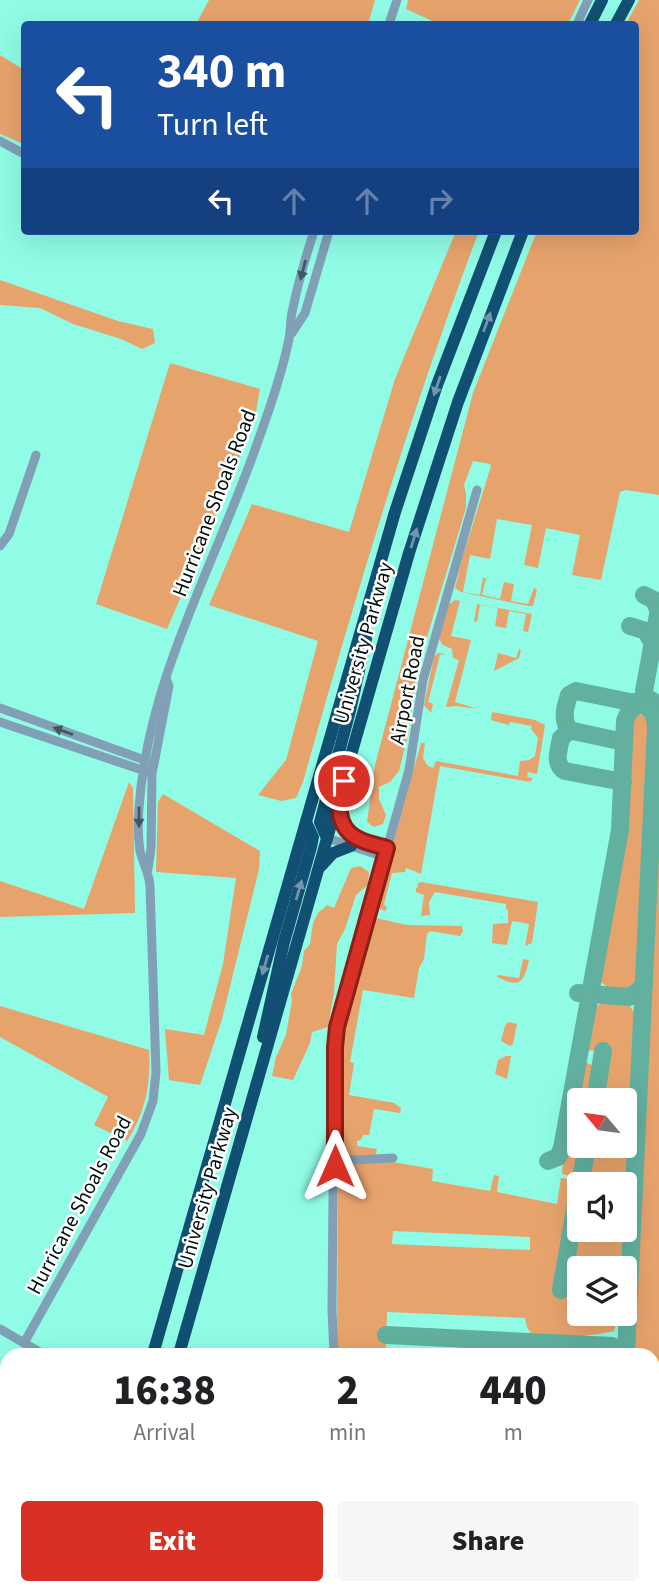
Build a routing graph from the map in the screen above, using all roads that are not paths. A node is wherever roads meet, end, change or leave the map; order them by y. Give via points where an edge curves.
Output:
1 (397, 0) edge
2 (588, 0) edge
3 (602, 0) edge
4 (628, 0) edge
5 (390, 21) edge
6 (578, 21) edge
7 (592, 21) edge
8 (618, 21) edge
9 (0, 141) edge
10 (21, 152) edge
11 (313, 235) edge
12 (328, 235) edge
13 (494, 235) edge
14 (521, 235) edge
15 (289, 338) junction
16 (36, 455) dead end
17 (477, 490) dead end
18 (0, 546) edge
19 (375, 580) junction
20 (166, 678) junction
21 (0, 708) edge
22 (0, 722) edge
23 (148, 736) junction
24 (127, 754) junction
25 (126, 764) junction
26 (149, 767) junction
27 (142, 786) junction
28 (338, 800) junction
29 (306, 822) junction
30 (327, 838) junction
31 (351, 846) junction
32 (366, 851) junction
33 (386, 852) junction
34 (318, 870) junction
35 (148, 871) junction
36 (380, 874) junction
37 (259, 1077) junction
38 (393, 1158) dead end
39 (335, 1161) junction
40 (163, 1322) junction
41 (0, 1329) edge
42 (24, 1343) junction
43 (33, 1348) edge
44 (155, 1348) edge
45 (162, 1348) edge
46 (181, 1348) edge
47 (334, 1348) edge

1 - 5 street
2 - 6 street
3 - 7 highway
4 - 8 highway
9 - 10 street
11 -> 15 street, Hurricane Shoals Road via 292,308
12 - 15 street, Hurricane Shoals Road via 305,313
13 -> 19 highway, University Parkway via 437,385
28 -> 14 highway, University Parkway via 432,478
15 - 20 street, Hurricane Shoals Road via 257,446
16 - 18 street via 9,534
17 - 33 street, Airport Road via 426,666 410,770
19 - 29 highway, University Parkway
19 - 30 highway via 351,711 320,822
20 - 23 street, Hurricane Shoals Road
20 - 26 street, Hurricane Shoals Road via 169,686
24 -> 21 street
22 - 25 street
23 - 24 street via 144,746
23 - 26 street, Hurricane Shoals Road
24 - 26 street
25 - 26 street
25 - 27 street
26 - 27 street, Hurricane Shoals Road
26 - 35 street, Hurricane Shoals Road
27 -> 35 street, Hurricane Shoals Road via 140,851
28 - 30 highway, University Parkway
28 - 33 street via 341,818 353,836
37 -> 29 highway via 265,1025 313,837
29 -> 40 highway, University Parkway
30 - 31 street
30 - 34 highway, University Parkway
31 - 32 street
31 - 34 highway via 333,853
32 - 33 street
32 - 36 street
33 - 36 street, Airport Road
34 - 37 highway, University Parkway
35 - 42 street, Hurricane Shoals Road via 156,1072 153,1101 141,1134
36 - 39 street, Airport Road via 337,1027
37 - 46 highway, University Parkway
38 - 39 street
39 - 47 street, Airport Road
40 - 44 highway, University Parkway
40 - 45 highway
41 - 42 street
42 - 43 street

